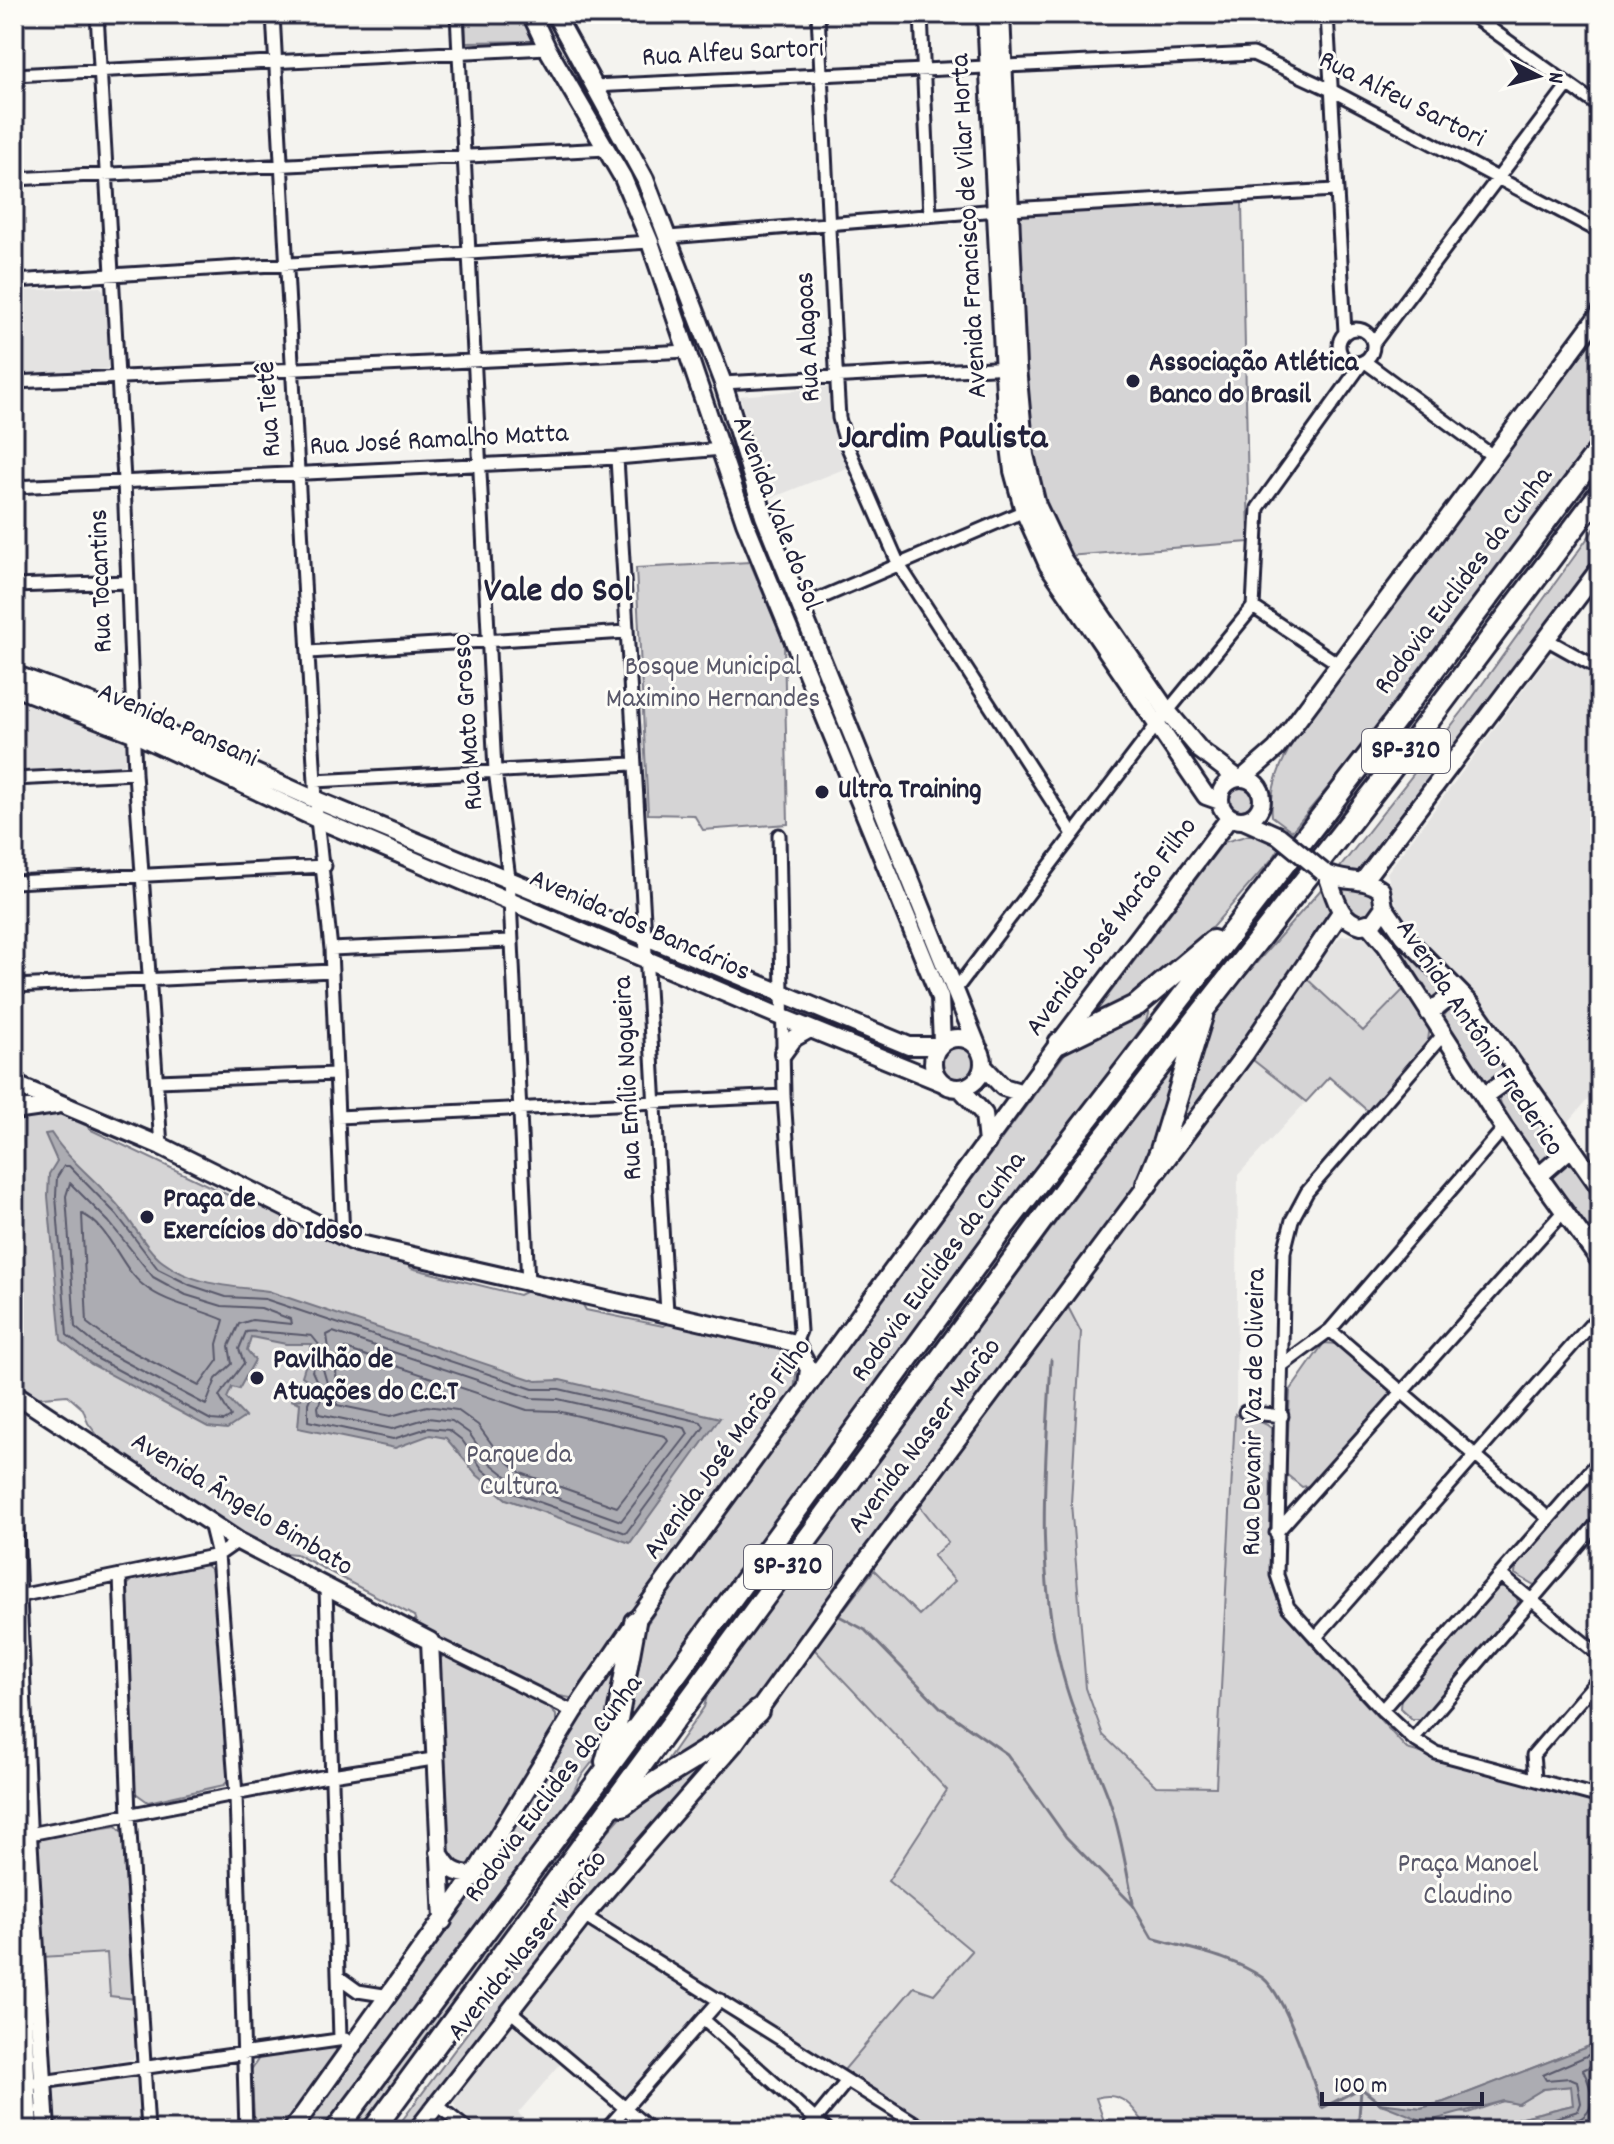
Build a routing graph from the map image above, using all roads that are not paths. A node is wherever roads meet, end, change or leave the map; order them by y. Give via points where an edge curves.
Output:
1 (97, 14) edge
2 (273, 14) edge
3 (457, 14) edge
4 (531, 14) edge
5 (555, 14) edge
6 (818, 14) edge
7 (921, 14) edge
8 (986, 14) edge
9 (1001, 14) edge
10 (1327, 14) edge
11 (1470, 14) edge
12 (567, 37) junction
13 (547, 48) junction
14 (457, 52) junction
15 (275, 60) junction
16 (997, 66) junction
17 (100, 69) junction
18 (923, 69) junction
19 (821, 73) junction
20 (14, 75) edge
21 (1568, 85) junction
22 (594, 86) junction
23 (1331, 90) junction
24 (1600, 107) edge
25 (625, 140) junction
26 (607, 149) junction
27 (463, 156) junction
28 (282, 166) junction
29 (108, 176) junction
30 (14, 179) edge
31 (1498, 179) junction
32 (1335, 190) junction
33 (1004, 210) junction
34 (930, 215) junction
35 (828, 222) junction
36 (1600, 232) edge
37 (669, 237) junction
38 (650, 242) junction
39 (469, 256) junction
40 (287, 264) junction
41 (112, 278) junction
42 (14, 281) edge
43 (1600, 313) edge
44 (1349, 327) junction
45 (709, 345) junction
46 (689, 351) junction
47 (1369, 358) junction
48 (474, 362) junction
49 (1011, 367) junction
50 (292, 368) junction
51 (118, 376) junction
52 (836, 377) junction
53 (14, 382) edge
54 (723, 383) junction
55 (742, 447) junction
56 (722, 449) junction
57 (1600, 449) edge
58 (1494, 457) junction
59 (617, 458) junction
60 (480, 465) junction
61 (300, 473) junction
62 (124, 480) junction
63 (14, 487) edge
64 (1600, 493) edge
65 (1030, 508) junction
66 (899, 565) junction
67 (1600, 568) edge
68 (128, 582) junction
69 (14, 586) edge
70 (802, 606) junction
71 (1253, 607) junction
72 (784, 613) junction
73 (626, 632) junction
74 (1546, 639) junction
75 (488, 643) junction
76 (309, 652) junction
77 (1340, 665) junction
78 (1600, 669) edge
79 (14, 674) edge
80 (14, 687) edge
81 (1163, 718) junction
82 (133, 726) junction
83 (632, 764) junction
84 (495, 771) junction
85 (135, 773) junction
86 (1240, 778) junction
87 (14, 779) edge
88 (315, 781) junction
89 (1263, 798) junction
90 (316, 800) junction
91 (1220, 801) junction
92 (1236, 818) junction
93 (317, 819) junction
94 (890, 823) junction
95 (872, 830) junction
96 (1073, 834) junction
97 (1277, 834) junction
98 (779, 835) dead end
99 (325, 866) junction
100 (1325, 874) junction
101 (142, 877) junction
102 (509, 878) junction
103 (1363, 881) junction
104 (14, 882) edge
105 (917, 889) junction
106 (507, 897) junction
107 (899, 897) junction
108 (1384, 907) junction
109 (1341, 912) junction
110 (1368, 924) junction
111 (1232, 927) junction
112 (647, 935) junction
113 (509, 941) junction
114 (331, 949) junction
115 (647, 957) junction
116 (332, 971) junction
117 (148, 979) junction
118 (14, 986) edge
119 (956, 989) junction
120 (1457, 991) junction
121 (780, 994) junction
122 (940, 998) junction
123 (1205, 1005) junction
124 (1429, 1013) junction
125 (781, 1017) junction
126 (810, 1029) junction
127 (1442, 1036) junction
128 (1059, 1043) junction
129 (941, 1044) junction
130 (977, 1045) junction
131 (783, 1053) junction
132 (983, 1066) junction
133 (1519, 1071) junction
134 (336, 1074) junction
135 (158, 1081) junction
136 (941, 1082) junction
137 (14, 1084) edge
138 (960, 1088) junction
139 (1023, 1093) junction
140 (784, 1096) junction
141 (1484, 1096) junction
142 (655, 1101) junction
143 (63, 1105) junction
144 (520, 1108) junction
145 (14, 1111) edge
146 (338, 1117) junction
147 (1504, 1128) junction
148 (987, 1143) junction
149 (161, 1146) junction
150 (1571, 1148) junction
151 (1595, 1167) edge
152 (1539, 1176) junction
153 (1147, 1184) junction
154 (1600, 1188) edge
155 (1563, 1212) junction
156 (343, 1238) junction
157 (1600, 1261) edge
158 (528, 1283) junction
159 (667, 1312) junction
160 (1600, 1314) edge
161 (1330, 1330) junction
162 (795, 1343) junction
163 (1284, 1364) junction
164 (807, 1386) junction
165 (1404, 1391) junction
166 (14, 1393) edge
167 (31, 1406) junction
168 (14, 1411) edge
169 (1245, 1412) dead end
170 (1282, 1416) junction
171 (1474, 1457) junction
172 (1600, 1460) edge
173 (14, 1517) edge
174 (1548, 1518) junction
175 (1600, 1520) edge
176 (210, 1522) junction
177 (1276, 1533) junction
178 (238, 1541) junction
179 (218, 1555) junction
180 (16, 1567) edge
181 (120, 1575) junction
182 (1502, 1576) junction
183 (326, 1589) junction
184 (17, 1596) edge
185 (1532, 1598) junction
186 (635, 1622) junction
187 (1316, 1637) junction
188 (430, 1641) junction
189 (1600, 1656) edge
190 (1600, 1677) edge
191 (1382, 1710) junction
192 (758, 1711) junction
193 (18, 1712) edge
194 (574, 1712) junction
195 (1413, 1739) junction
196 (433, 1759) junction
197 (332, 1775) junction
198 (1535, 1777) junction
199 (598, 1781) junction
200 (236, 1795) junction
201 (1600, 1797) edge
202 (129, 1815) junction
203 (601, 1822) junction
204 (19, 1839) edge
205 (437, 1850) junction
206 (474, 1875) junction
207 (584, 1916) junction
208 (443, 1921) junction
209 (28, 1957) junction
210 (340, 1978) junction
211 (390, 1996) junction
212 (720, 2000) junction
213 (509, 2010) junction
214 (704, 2020) junction
215 (348, 2040) junction
216 (242, 2051) junction
217 (144, 2066) junction
218 (847, 2081) junction
219 (44, 2083) junction
220 (20, 2085) edge
221 (437, 2105) junction
222 (626, 2108) junction
223 (816, 2120) junction
224 (29, 2130) edge
225 (46, 2130) edge
226 (148, 2130) edge
227 (246, 2130) edge
228 (292, 2130) edge
229 (336, 2130) edge
230 (373, 2130) edge
231 (417, 2130) edge
232 (468, 2130) edge
233 (606, 2130) edge
234 (651, 2130) edge
235 (807, 2130) edge
236 (827, 2130) edge
237 (926, 2130) edge

1 - 17 street, Rua Tocantins
2 - 15 street, Rua Tietê
3 - 14 street, Rua Mato Grosso
4 - 13 main road, Avenida Vale do Sol
5 - 12 main road, Avenida Vale do Sol
6 - 19 street, Rua Alagoas
7 - 18 street
8 - 16 main road, Avenida Francisco de Vilar Horta
9 - 16 main road, Avenida Francisco de Vilar Horta
10 - 23 street
11 - 21 street
12 - 13 main road
12 - 22 main road, Avenida Vale do Sol
13 - 14 street
13 - 26 main road, Avenida Vale do Sol
14 - 15 street
14 - 27 street, Rua Mato Grosso
15 - 17 street
15 - 28 street, Rua Tietê
16 - 18 street, Rua Alfeu Sartori
16 - 23 street, Rua Alfeu Sartori via 1253,54
16 - 33 main road, Avenida Francisco de Vilar Horta
17 - 20 street
17 - 29 street, Rua Tocantins
18 - 19 street, Rua Alfeu Sartori
18 - 34 street
19 - 22 street, Rua Alfeu Sartori
19 - 35 street, Rua Alagoas
21 - 24 street
21 - 31 street
22 - 25 main road, Avenida Vale do Sol
23 - 31 street, Rua Alfeu Sartori
23 - 32 street
25 - 26 main road
25 - 37 main road, Avenida Vale do Sol
26 - 27 street
26 - 38 main road, Avenida Vale do Sol
27 - 28 street
27 - 39 street, Rua Mato Grosso
28 - 29 street
28 - 40 street, Rua Tietê
29 - 30 street
29 - 41 street, Rua Tocantins
31 - 36 street, Rua Alfeu Sartori
31 - 47 street
32 - 33 street
32 - 44 street
33 - 34 street
33 - 49 main road, Avenida Francisco de Vilar Horta
34 - 35 street
35 - 37 street
35 - 52 street, Rua Alagoas
37 - 38 main road
37 - 45 main road, Avenida Vale do Sol
38 - 39 street
38 - 46 main road, Avenida Vale do Sol
39 - 40 street
39 - 48 street, Rua Mato Grosso
40 - 41 street
40 - 50 street, Rua Tietê
41 - 42 street
41 - 51 street, Rua Tocantins
43 - 58 main road
44 - 47 street via 1367,333
44 - 47 street via 1338,346 1341,355 1348,362
45 - 46 main road
45 - 54 main road, Avenida Vale do Sol
46 - 48 street
46 - 56 main road, Avenida Vale do Sol
47 - 58 street
47 - 71 street via 1258,508
48 - 50 street
48 - 60 street, Rua Mato Grosso
49 - 52 street
49 - 65 main road, Avenida Francisco de Vilar Horta
50 - 51 street
50 - 61 street, Rua Tietê
51 - 53 street
51 - 62 street, Rua Tocantins
52 - 54 street
52 - 66 street, Rua Alagoas via 846,443
54 - 55 main road, Avenida Vale do Sol
55 - 56 main road
55 - 70 main road, Avenida Vale do Sol
56 - 59 street, Rua José Ramalho Matta
56 - 72 main road, Avenida Vale do Sol via 745,522
57 - 111 highway, Rodovia Euclides da Cunha / SP-320
58 - 77 main road
59 - 60 street, Rua José Ramalho Matta
59 - 73 street, Rua Emílio Nogueira
60 - 61 street, Rua José Ramalho Matta
60 - 75 street, Rua Mato Grosso
61 - 62 street, Rua José Ramalho Matta
61 - 76 street, Rua Tietê
62 - 63 street, Rua José Ramalho Matta
62 - 68 street, Rua Tocantins
64 - 123 highway, Rodovia Euclides da Cunha / SP-320
65 - 66 street
65 - 81 main road, Avenida Francisco de Vilar Horta via 1091,613
66 - 70 street
66 - 96 street, Rua Alagoas
67 - 74 main road
68 - 69 street
68 - 82 street, Rua Tocantins
70 - 72 main road
70 - 94 main road, Avenida Vale do Sol
71 - 77 street
71 - 81 street
72 - 95 main road, Avenida Vale do Sol
73 - 75 street
73 - 83 street, Rua Emílio Nogueira
74 - 78 street
74 - 103 main road
75 - 76 street
75 - 84 street, Rua Mato Grosso
76 - 88 street, Rua Tietê
77 - 86 main road via 1276,749
79 - 82 main road, Avenida Pansani
80 - 82 main road, Avenida Pansani
81 - 86 main road, Avenida Francisco de Vilar Horta
81 - 91 main road, Avenida Francisco de Vilar Horta via 1206,796
81 - 96 street
82 - 85 street, Rua Tocantins
82 - 90 main road, Avenida Pansani
82 - 93 main road, Avenida Pansani
83 - 84 street
83 - 112 street, Rua Emílio Nogueira
84 - 88 street
84 - 102 street, Rua Mato Grosso
85 - 87 street
85 - 101 street, Rua Tocantins
86 - 89 main road via 1259,786
86 - 91 main road via 1224,786
88 - 90 street, Rua Tietê
89 - 92 main road via 1259,810
89 - 97 main road
90 - 93 street, Rua Tietê
90 - 102 main road, Avenida dos Bancários
91 - 92 main road
92 - 97 main road
92 - 128 main road, Avenida José Marão Filho
93 - 99 street
93 - 106 main road, Avenida dos Bancários
94 - 95 main road
94 - 105 main road, Avenida Vale do Sol
95 - 107 main road, Avenida Vale do Sol
96 - 119 street
97 - 100 main road, bridge
98 - 121 street
99 - 101 street
99 - 114 street
100 - 103 main road
100 - 109 main road
101 - 104 street
101 - 117 street, Rua Tocantins
102 - 106 street, Rua Mato Grosso
102 - 112 main road, Avenida dos Bancários
103 - 108 main road, Avenida Antônio Frederico via 1381,890
105 - 107 main road
105 - 119 main road, Avenida Vale do Sol
106 - 113 street, Rua Mato Grosso
106 - 115 main road, Avenida dos Bancários
107 - 122 main road, Avenida Vale do Sol
108 - 110 main road, Avenida Antônio Frederico
108 - 120 main road, Avenida Antônio Frederico
109 - 110 main road, Avenida Antônio Frederico via 1355,924
109 - 153 main road, Avenida Nasser Marão via 1245,1054
110 - 124 main road, Avenida Antônio Frederico
111 - 128 highway via 1137,1005
111 - 199 highway, Rodovia Euclides da Cunha / SP-320 via 1004,1227
112 - 115 street, Rua Emílio Nogueira
112 - 121 main road, Avenida dos Bancários
113 - 114 street
113 - 144 street, Rua Mato Grosso
114 - 116 street
115 - 125 main road, Avenida dos Bancários
115 - 142 street, Rua Emílio Nogueira
116 - 117 street
116 - 134 street
117 - 118 street
117 - 135 street, Rua Tocantins
119 - 122 main road
119 - 130 main road, Avenida Vale do Sol
120 - 124 main road
120 - 133 main road, Avenida Antônio Frederico
121 - 125 street
121 - 129 main road, Avenida dos Bancários via 909,1046
122 - 129 main road, Avenida Vale do Sol
123 - 153 highway
123 - 203 highway, Rodovia Euclides da Cunha / SP-320
124 - 127 main road, Avenida Antônio Frederico
125 - 126 main road, Avenida dos Bancários
125 - 131 street
126 - 131 main road
126 - 136 main road, Avenida dos Bancários
127 - 141 main road, Avenida Antônio Frederico
127 - 163 street, Rua Devanir Vaz de Oliveira via 1307,1192 1292,1220 1284,1252
128 - 139 main road, Avenida José Marão Filho
129 - 130 main road via 964,1038
129 - 136 main road via 933,1068
130 - 132 main road
131 - 140 street
132 - 138 main road via 978,1079
132 - 139 main road via 1003,1087
133 - 141 main road
133 - 150 main road, Avenida Antônio Frederico
134 - 135 street
134 - 146 street
135 - 149 street, Rua Tocantins
136 - 138 main road
137 - 143 main road
138 - 148 main road via 984,1114
139 - 148 main road, Avenida José Marão Filho
140 - 142 street
140 - 162 street via 800,1331
141 - 147 main road, Avenida Antônio Frederico
142 - 144 street
142 - 159 street, Rua Emílio Nogueira
143 - 145 main road
143 - 149 main road
144 - 146 street
144 - 158 street, Rua Mato Grosso
146 - 156 street
147 - 152 main road, Avenida Antônio Frederico
147 - 161 street
148 - 164 main road, Avenida José Marão Filho
149 - 156 main road
150 - 151 main road, Avenida Antônio Frederico
150 - 152 main road
151 - 154 main road, Avenida Antônio Frederico
152 - 155 main road, Avenida Antônio Frederico
153 - 192 main road, Avenida Nasser Marão
155 - 157 main road, Avenida Antônio Frederico
155 - 165 street
156 - 158 main road
158 - 159 main road
159 - 162 main road
160 - 171 street
161 - 163 street
161 - 165 street
162 - 164 main road via 809,1369
163 - 170 street, Rua Devanir Vaz de Oliveira
164 - 186 main road, Avenida José Marão Filho
165 - 171 street
165 - 177 street
166 - 167 main road, Avenida Ângelo Bimbato
167 - 168 main road
167 - 176 main road, Avenida Ângelo Bimbato
169 - 170 street
170 - 177 street, Rua Devanir Vaz de Oliveira
171 - 174 street
171 - 187 street
172 - 174 street
173 - 180 main road
174 - 182 street
175 - 185 street
176 - 178 main road, Avenida Ângelo Bimbato
176 - 179 street
177 - 187 street, Rua Devanir Vaz de Oliveira via 1277,1575 1288,1607
178 - 179 street
178 - 183 main road, Avenida Ângelo Bimbato
179 - 181 street
179 - 200 street
180 - 184 main road
181 - 184 street
181 - 202 street
182 - 185 street
182 - 191 street
183 - 188 main road, Avenida Ângelo Bimbato
183 - 197 street
184 - 193 main road
185 - 189 street
185 - 195 street
186 - 194 main road, Avenida José Marão Filho
186 - 199 highway via 616,1726
187 - 191 street, Rua Devanir Vaz de Oliveira
188 - 194 street, Avenida Ângelo Bimbato
188 - 196 main road
190 - 198 street via 1533,1755
191 - 195 street, Rua Devanir Vaz de Oliveira
192 - 203 highway via 735,1733 647,1786
192 - 207 main road, Avenida Nasser Marão via 680,1810
193 - 204 main road
194 - 206 main road, Avenida José Marão Filho
195 - 198 street, Rua Devanir Vaz de Oliveira via 1436,1753
196 - 197 street
196 - 205 main road
197 - 200 street
197 - 210 street
198 - 201 street, Rua Devanir Vaz de Oliveira
199 - 229 highway, Rodovia Euclides da Cunha / SP-320
200 - 202 street
200 - 216 street
202 - 204 street
202 - 217 street
203 - 230 highway, Rodovia Euclides da Cunha / SP-320
204 - 209 main road
205 - 206 main road via 452,1871
205 - 208 main road
206 - 208 main road, Avenida José Marão Filho
207 - 212 street
207 - 213 main road, Avenida Nasser Marão
208 - 211 main road, Avenida José Marão Filho
209 - 219 main road
209 - 220 main road
210 - 211 street via 358,1991
210 - 215 street
211 - 215 main road, Avenida José Marão Filho
212 - 214 street
212 - 218 street
213 - 221 main road, Avenida Nasser Marão
213 - 222 street
214 - 222 street
214 - 223 street
215 - 216 street
215 - 228 main road, Avenida José Marão Filho
216 - 217 street
216 - 227 street
217 - 219 street
217 - 226 street
218 - 223 street
218 - 237 street
219 - 220 street
219 - 225 main road
220 - 224 main road
221 - 231 main road, Avenida Nasser Marão
221 - 232 street
222 - 233 street
222 - 234 street
223 - 235 street
223 - 236 street

